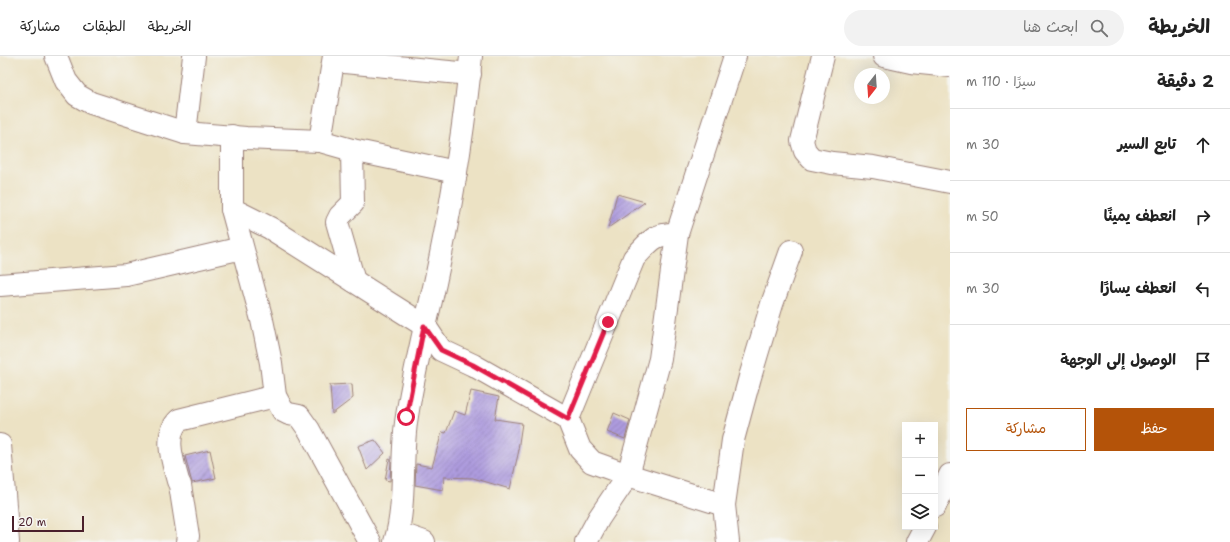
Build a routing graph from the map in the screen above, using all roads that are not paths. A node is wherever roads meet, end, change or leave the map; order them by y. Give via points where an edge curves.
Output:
1 (56, 56) edge
2 (194, 56) edge
3 (735, 56) edge
4 (823, 56) edge
5 (884, 56) edge
6 (334, 58) edge
7 (470, 65) edge
8 (950, 66) edge
9 (185, 133) junction
10 (232, 136) junction
11 (320, 142) junction
12 (352, 150) junction
13 (456, 172) junction
14 (950, 182) edge
15 (232, 209) junction
16 (677, 234) junction
17 (242, 248) junction
18 (791, 251) dead end
19 (354, 281) junction
20 (0, 284) edge
21 (424, 326) junction
22 (275, 396) junction
23 (568, 419) junction
24 (0, 445) edge
25 (628, 475) junction
26 (950, 475) edge
27 (938, 500) edge
28 (724, 505) junction
29 (924, 530) edge
30 (396, 538) edge
31 (8, 542) edge
32 (187, 542) edge
33 (370, 542) edge
34 (424, 542) edge
35 (586, 542) edge
36 (728, 542) edge
37 (918, 542) edge

1 - 9 street via 66,81 77,96 91,103
2 - 9 street
3 - 16 street
4 - 14 street via 802,141 805,151 812,159 873,167
5 - 8 street
6 - 7 street
6 - 11 street
7 - 13 street
9 - 10 street
10 - 11 street
10 - 15 street
11 - 12 street
12 - 13 street
12 - 19 street via 353,203 337,222
13 - 21 street
15 - 17 street
15 - 19 street via 270,228
16 - 23 street via 652,238 634,258
16 - 25 street via 660,359
17 - 20 street via 126,275
17 - 22 street via 262,320
18 - 28 street via 733,440
19 - 21 street
21 - 23 street via 441,350 473,365
21 - 30 street via 406,417
22 - 32 street via 179,420 174,425 171,453 180,485
22 - 33 street via 283,412 299,416 309,430
23 - 25 street via 580,449 592,462
24 - 31 street
25 - 28 street
25 - 35 street
26 - 27 street
28 - 36 street
29 - 37 street
30 - 34 street

